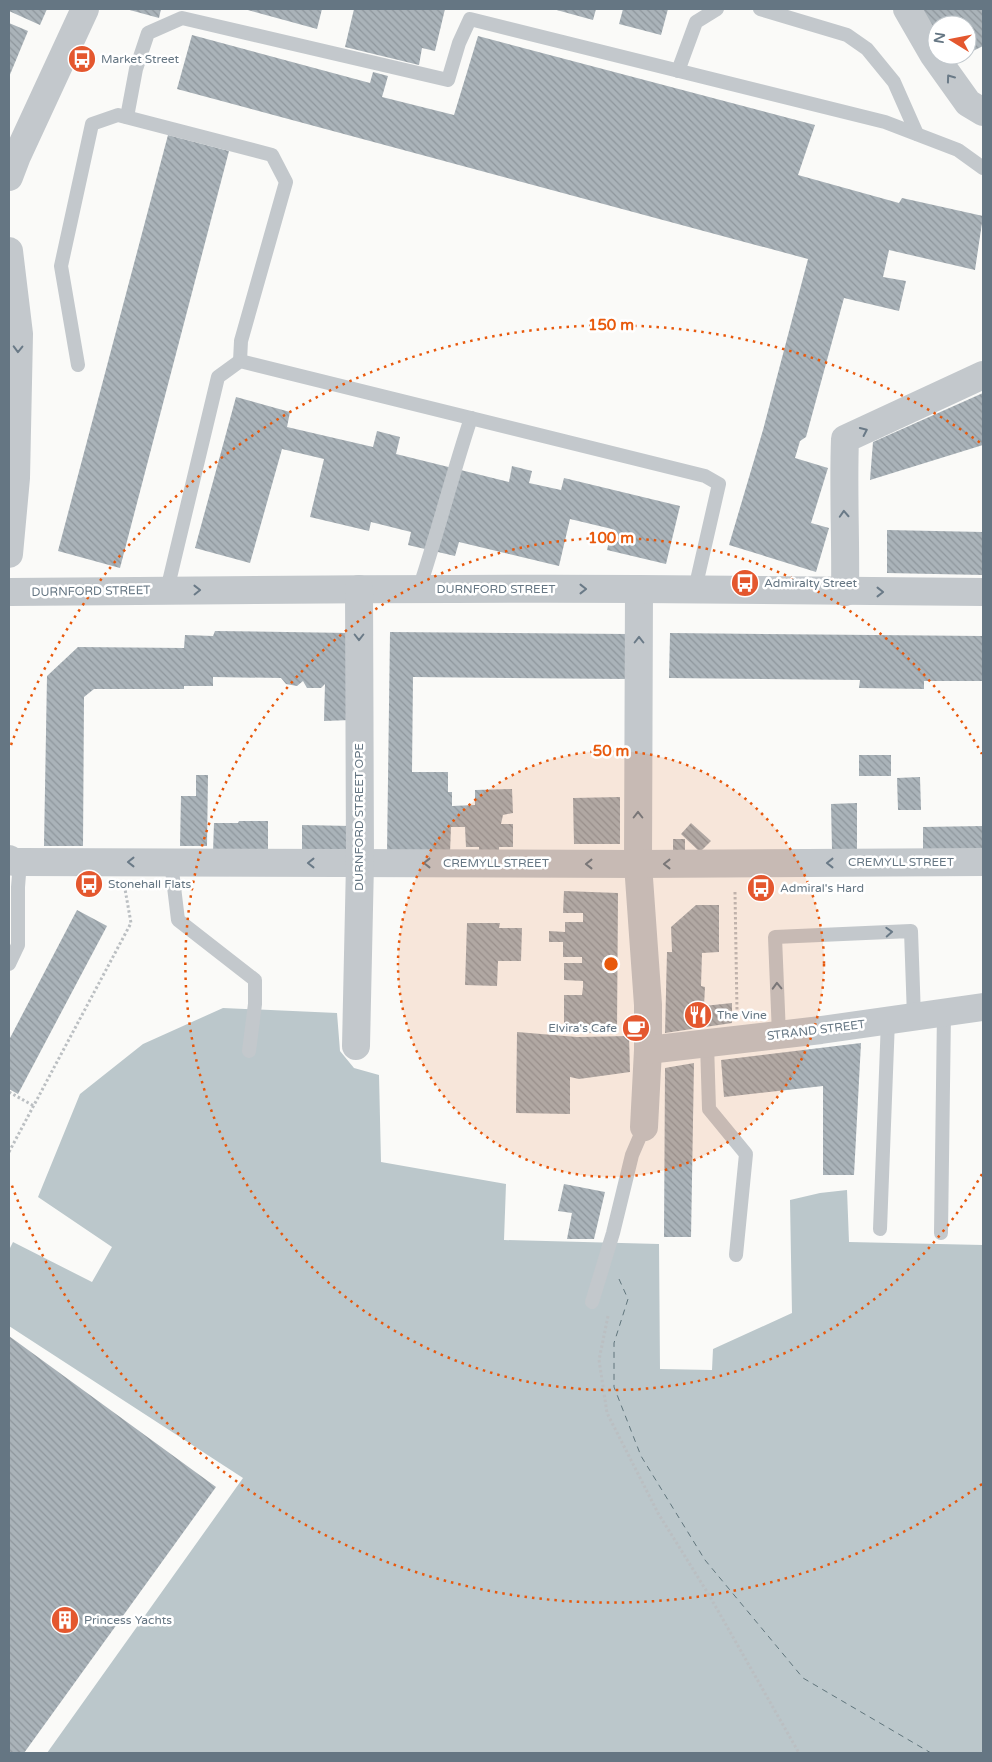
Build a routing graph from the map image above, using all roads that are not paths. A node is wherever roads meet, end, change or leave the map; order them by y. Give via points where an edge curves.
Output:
1 (85, 9) edge
2 (717, 9) edge
3 (760, 9) edge
4 (906, 9) edge
5 (469, 14) edge
6 (678, 71) junction
7 (983, 112) edge
8 (127, 117) junction
9 (917, 134) junction
10 (11, 163) edge
11 (983, 168) edge
12 (9, 251) edge
13 (11, 282) edge
14 (240, 360) junction
15 (78, 365) dead end
16 (983, 375) edge
17 (471, 418) junction
18 (9, 554) edge
19 (359, 588) junction
20 (419, 588) junction
21 (639, 589) junction
22 (695, 589) junction
23 (167, 590) junction
24 (9, 592) edge
25 (845, 592) junction
26 (983, 592) edge
27 (14, 860) edge
28 (171, 862) junction
29 (983, 862) edge
30 (360, 863) junction
31 (638, 864) junction
32 (9, 964) edge
33 (983, 1007) edge
34 (944, 1012) junction
35 (914, 1017) junction
36 (888, 1020) junction
37 (779, 1035) junction
38 (707, 1042) junction
39 (356, 1046) dead end
40 (648, 1050) junction
41 (249, 1051) dead end
42 (644, 1126) joint
43 (880, 1229) dead end
44 (940, 1233) dead end
45 (736, 1255) dead end
46 (592, 1302) dead end

1 - 10 street
2 - 6 lane via 696,22
3 - 9 lane via 847,35 867,49 894,82
7 -> 4 street via 968,103
5 - 6 lane
5 - 8 lane via 448,80 182,18 148,33 136,69
6 - 9 lane via 885,122
8 - 14 lane via 272,154 286,182 241,341
8 - 15 lane via 118,115 92,124 61,266
9 - 11 lane via 958,150
12 - 13 street
13 -> 18 street via 18,334 16,478
14 - 17 lane
14 - 23 lane via 218,377
25 -> 16 street via 845,439
17 - 20 lane
17 - 22 lane via 705,476 719,484
19 - 20 street, DURNFORD STREET
23 -> 19 street, DURNFORD STREET
19 -> 30 street, DURNFORD STREET OPE
20 -> 21 street, DURNFORD STREET
21 - 22 street, DURNFORD STREET
31 -> 21 street
22 - 25 street, DURNFORD STREET
23 - 24 street, DURNFORD STREET
25 -> 26 street, DURNFORD STREET
28 -> 27 street, CREMYLL STREET
27 - 32 lane via 18,887 18,945
30 -> 28 street, CREMYLL STREET
28 - 41 lane via 178,920 255,980
29 -> 31 street, CREMYLL STREET
31 -> 30 street, CREMYLL STREET
30 - 39 street, DURNFORD STREET OPE
31 - 40 street
33 - 34 street, STRAND STREET
34 - 35 street, STRAND STREET
34 - 44 lane
35 - 36 street, STRAND STREET
37 -> 35 lane via 775,937 911,931
36 - 37 street, STRAND STREET
36 - 43 lane
37 - 38 street, STRAND STREET
38 - 40 street, STRAND STREET
38 - 45 lane via 709,1109 746,1154
40 - 42 street
42 - 46 lane via 632,1155

